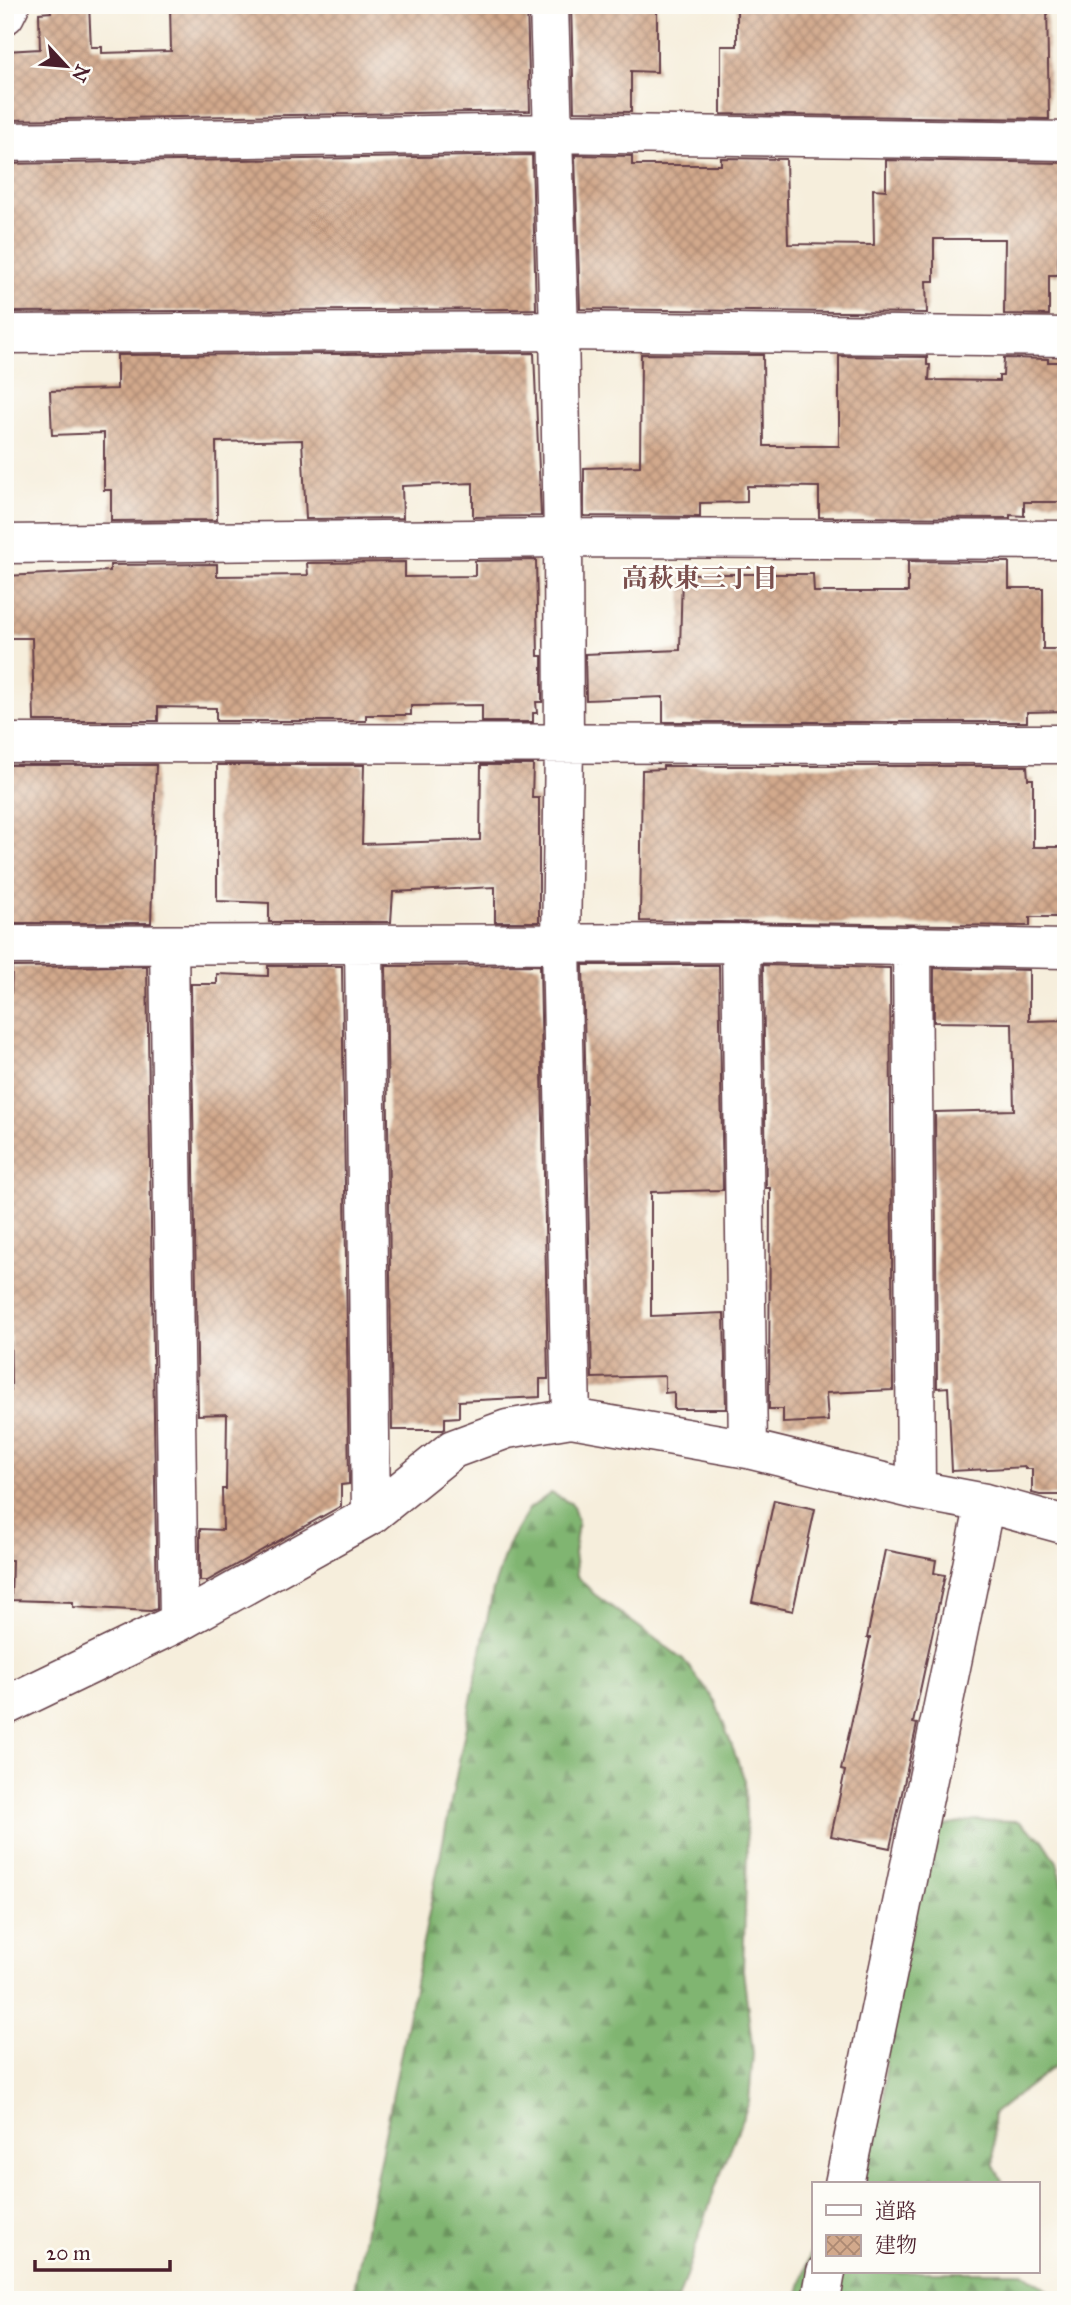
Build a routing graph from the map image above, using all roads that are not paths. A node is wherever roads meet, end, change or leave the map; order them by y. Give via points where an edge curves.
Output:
1 (10, 5) edge
2 (549, 5) edge
3 (5, 15) edge
4 (552, 133) junction
5 (1066, 141) edge
6 (5, 142) edge
7 (559, 331) junction
8 (5, 334) edge
9 (1066, 337) edge
10 (563, 538) junction
11 (1066, 540) edge
12 (5, 544) edge
13 (5, 743) edge
14 (565, 744) junction
15 (1066, 744) edge
16 (741, 943) junction
17 (561, 944) junction
18 (5, 945) edge
19 (169, 945) junction
20 (364, 945) junction
21 (912, 945) junction
22 (1066, 948) edge
23 (571, 1418) junction
24 (748, 1449) junction
25 (916, 1490) junction
26 (985, 1503) junction
27 (371, 1515) junction
28 (1066, 1525) edge
29 (179, 1622) junction
30 (5, 1706) edge
31 (845, 2182) edge
32 (826, 2274) edge
33 (821, 2300) edge

1 - 3 street
2 - 4 street
4 - 5 street
4 - 6 street
4 - 7 street
7 - 8 street
7 - 9 street
7 - 10 street
10 - 11 street
10 - 12 street
10 - 14 street
13 - 14 street
14 - 15 street
14 - 17 street
16 - 17 street
16 - 21 street
16 - 24 street
17 - 20 street
17 - 23 street
18 - 19 street
19 - 20 street
19 - 29 street
20 - 27 street
21 - 22 street
21 - 25 street
23 - 24 street
23 - 27 street via 507,1429 453,1449
24 - 25 street
25 - 26 street
26 - 28 street
26 - 31 street
27 - 29 street
29 - 30 street
32 - 33 street

